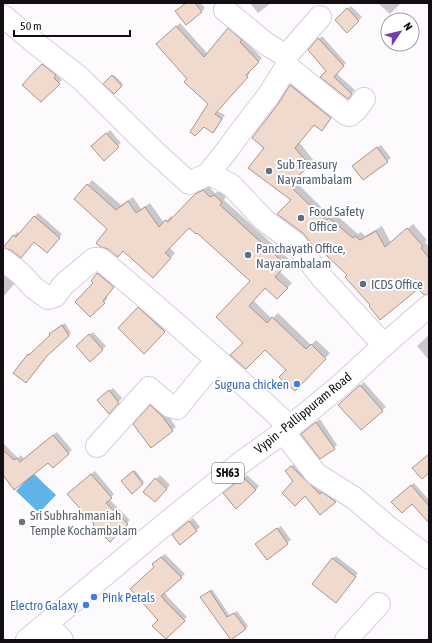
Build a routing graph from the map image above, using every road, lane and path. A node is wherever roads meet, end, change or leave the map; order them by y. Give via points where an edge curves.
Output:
1 (225, 10) dead end
2 (3, 16) edge
3 (320, 17) dead end
4 (286, 61) junction
5 (364, 99) dead end
6 (208, 174) junction
7 (3, 260) edge
8 (429, 306) edge
9 (384, 345) junction
10 (219, 362) junction
11 (287, 430) junction
12 (97, 446) dead end
13 (429, 558) edge
14 (379, 604) dead end
15 (47, 624) junction
16 (27, 640) edge
17 (62, 640) edge
18 (346, 640) edge

1 - 4 street
2 - 6 street via 80,78 189,184
3 - 4 street
4 - 5 street via 346,114 350,115 355,111
4 - 6 street via 268,96
6 - 9 street via 231,185 264,220 295,243 324,280
7 - 10 street via 48,298 55,296 64,284 94,259 100,259
8 - 9 street, Vypin - Pallippuram Road / SH63
9 - 11 street, Vypin - Pallippuram Road / SH63
10 - 11 street
10 - 12 street via 206,371 177,408 170,406 149,388
11 - 13 street via 316,474 358,501
11 - 15 street, Vypin - Pallippuram Road / SH63 via 242,462 165,524
14 - 18 street
15 - 16 street, Vypin - Pallippuram Road / SH63
15 - 17 street

